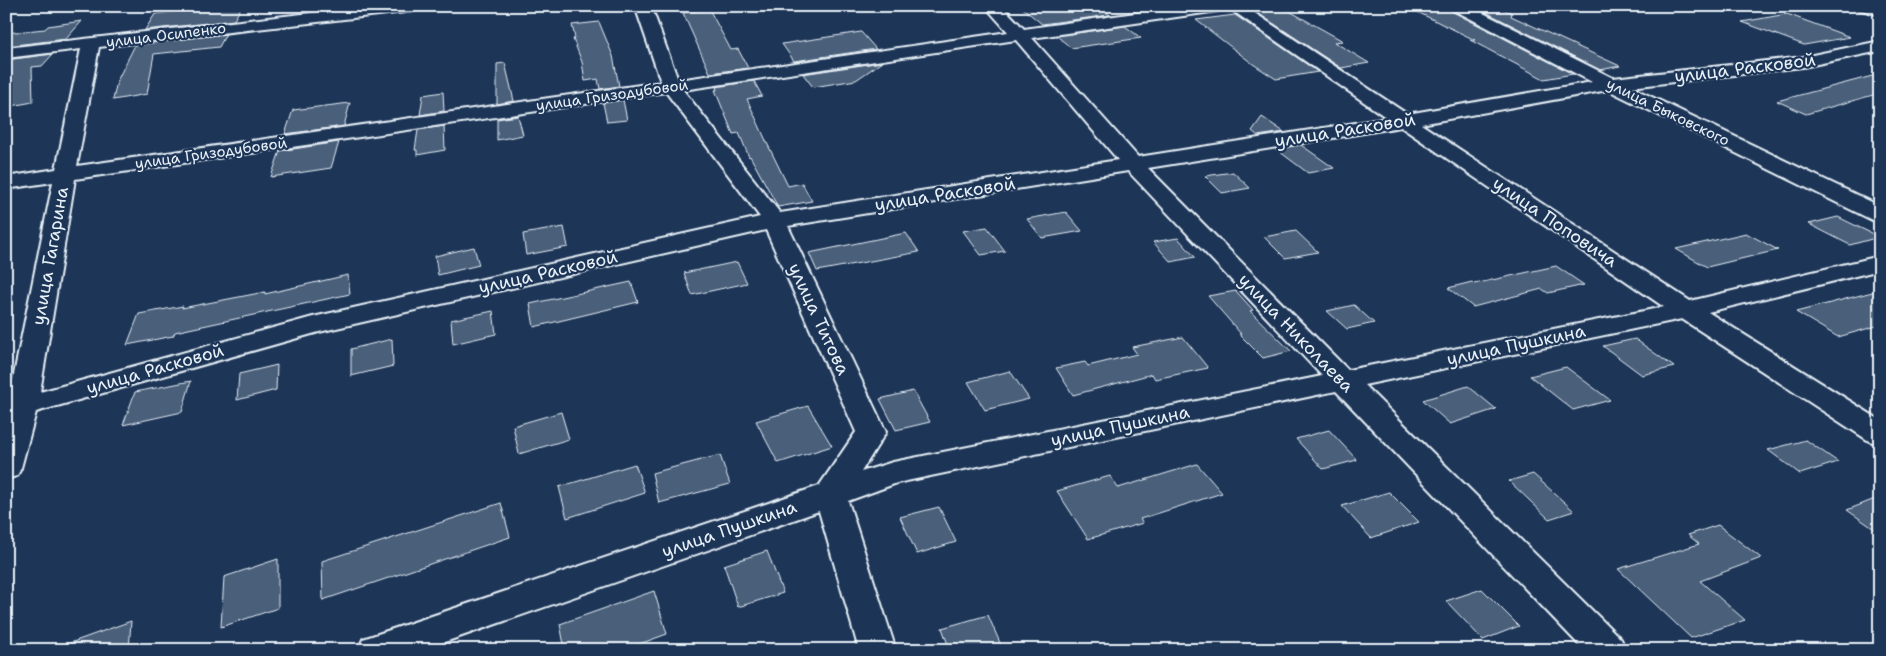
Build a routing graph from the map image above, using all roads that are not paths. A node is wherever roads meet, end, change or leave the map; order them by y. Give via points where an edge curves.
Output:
1 (414, 6) edge
2 (642, 6) edge
3 (993, 6) edge
4 (1218, 6) edge
5 (1233, 6) edge
6 (1458, 6) edge
7 (1851, 6) edge
8 (1880, 13) edge
9 (1021, 35) junction
10 (91, 43) junction
11 (1880, 46) edge
12 (6, 53) edge
13 (1610, 84) junction
14 (671, 86) junction
15 (1403, 120) junction
16 (1133, 164) junction
17 (65, 174) junction
18 (6, 183) edge
19 (1880, 215) edge
20 (774, 221) junction
21 (1880, 263) edge
22 (1686, 310) junction
23 (1342, 381) junction
24 (23, 406) junction
25 (1880, 434) edge
26 (6, 468) edge
27 (830, 495) junction
28 (376, 650) edge
29 (878, 650) edge
30 (1608, 650) edge

1 - 10 street, улица Осипенко
2 - 14 street, улица Титова
3 - 9 street, улица Николаева
4 - 9 street, улица Гризодубовой
5 - 15 street, улица Поповича
6 - 13 street, улица Быковского
7 - 8 lane
9 - 14 street, улица Гризодубовой
9 - 16 street, улица Николаева
10 - 12 street, улица Осипенко
10 - 17 street, улица Гагарина
11 - 13 street, улица Расковой via 1803,62
13 - 15 street, улица Расковой
13 - 19 street, улица Быковского
14 - 17 street, улица Гризодубовой
14 - 20 street, улица Титова
15 - 16 street, улица Расковой
15 - 22 street, улица Поповича
16 - 20 street, улица Расковой
16 - 23 street, улица Николаева
17 - 18 street, улица Гризодубовой
17 - 24 street, улица Гагарина
20 - 24 street, улица Расковой via 314,325
20 - 27 street, улица Титова via 871,432
21 - 22 street, улица Пушкина
22 - 23 street, улица Пушкина
22 - 25 street, улица Поповича
23 - 27 street, улица Пушкина via 893,473
23 - 30 street, улица Николаева
24 - 26 street, улица Гагарина
27 - 28 street, улица Пушкина
27 - 29 street

